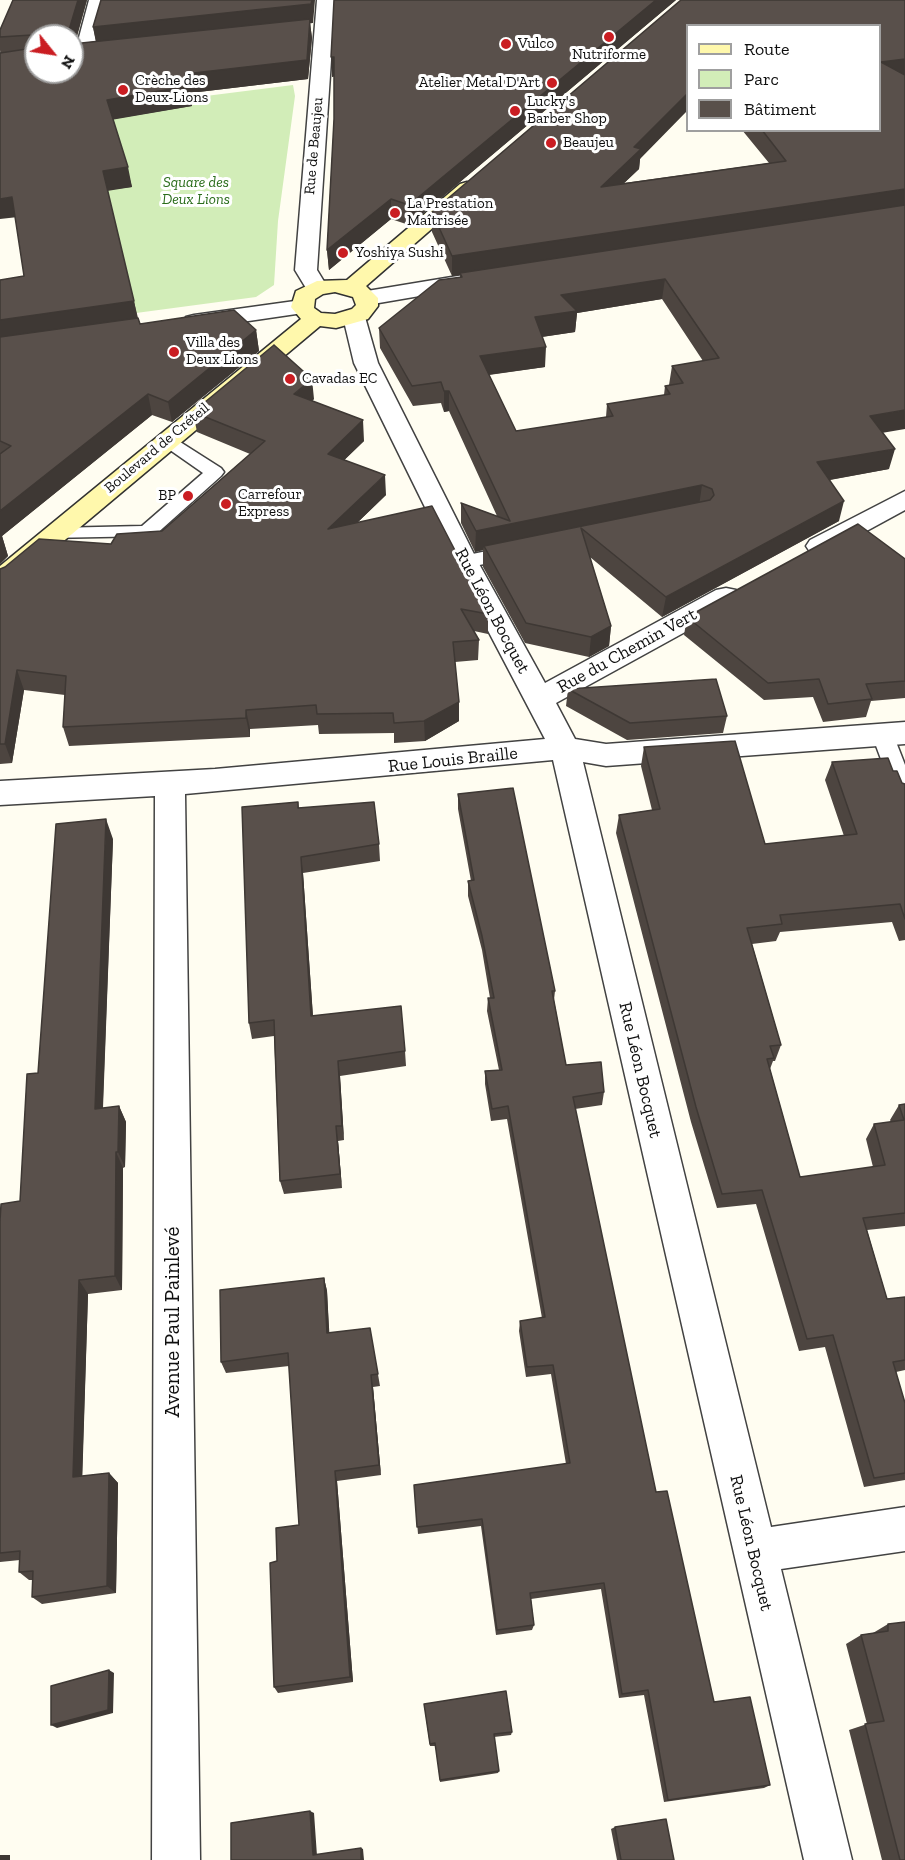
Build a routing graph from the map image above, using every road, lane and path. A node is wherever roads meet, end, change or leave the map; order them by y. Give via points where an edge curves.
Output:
1 (98, 0) edge
2 (326, 0) edge
3 (324, 29) junction
4 (300, 32) edge
5 (84, 37) edge
6 (101, 54) edge
7 (84, 55) edge
8 (484, 174) edge
9 (491, 277) edge
10 (317, 288) junction
11 (358, 301) junction
12 (308, 313) junction
13 (177, 324) edge
14 (166, 440) junction
15 (905, 499) edge
16 (54, 534) junction
17 (535, 548) edge
18 (793, 560) edge
19 (465, 562) junction
20 (0, 580) edge
21 (752, 582) edge
22 (538, 700) junction
23 (894, 734) edge
24 (565, 748) junction
25 (170, 784) junction
26 (0, 793) edge
27 (905, 794) edge
28 (905, 1529) edge
29 (753, 1551) junction
30 (176, 1860) edge
31 (828, 1860) edge

1 - 5 street
2 - 3 street, Rue de Beaujeu
3 - 4 street
3 - 10 street, Rue de Beaujeu via 306,270
6 - 7 street
8 - 11 main road
9 - 11 street
10 - 11 main road via 335,285
10 - 12 main road, Boulevard de Créteil via 304,296
11 - 12 main road via 336,321
11 - 19 street, Rue Léon Bocquet via 366,363
12 - 13 street
12 - 14 main road, Boulevard de Créteil
14 - 16 main road, Boulevard de Créteil
14 - 16 lane via 215,472 147,532
15 - 18 street
16 - 20 main road, Boulevard de Créteil
17 - 19 lane
19 - 22 street, Rue Léon Bocquet
21 - 22 street, Rue du Chemin Vert
22 - 24 street, Rue Léon Bocquet
23 - 24 street, Rue Louis Braille via 606,755
23 - 27 lane
24 - 25 street, Rue Louis Braille
24 - 29 street, Rue Léon Bocquet
25 - 26 street, Rue Louis Braille
25 - 30 street, Avenue Paul Painlevé
28 - 29 street
29 - 31 street, Rue Léon Bocquet

